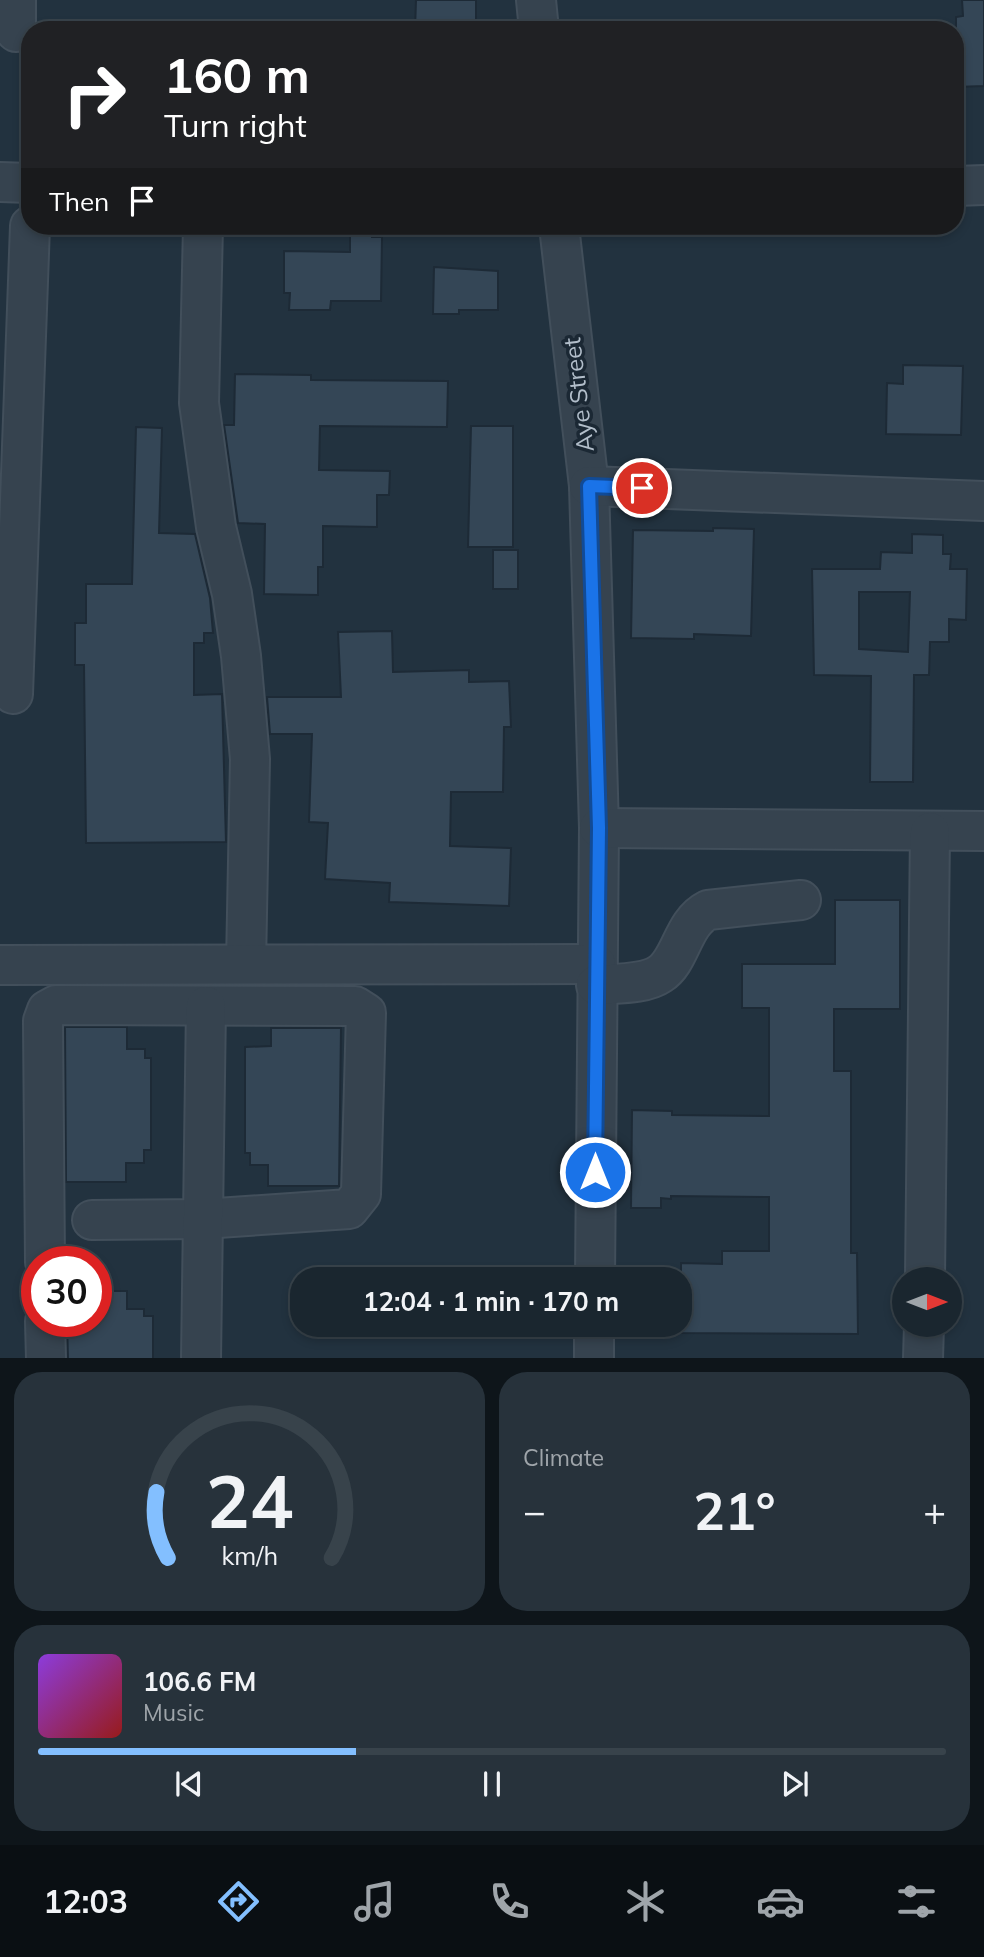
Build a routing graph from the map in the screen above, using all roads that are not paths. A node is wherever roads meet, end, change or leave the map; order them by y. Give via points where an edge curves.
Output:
1 (536, 0) edge
2 (537, 21) edge
3 (0, 183) edge
4 (21, 183) edge
5 (984, 185) edge
6 (964, 186) edge
7 (30, 235) edge
8 (203, 235) edge
9 (560, 235) edge
10 (589, 486) junction
11 (984, 501) edge
12 (13, 694) dead end
13 (599, 828) junction
14 (984, 831) edge
15 (930, 832) junction
16 (801, 900) dead end
17 (246, 964) junction
18 (0, 965) edge
19 (596, 974) junction
20 (206, 1006) junction
21 (203, 1219) junction
22 (92, 1220) dead end
23 (45, 1246) edge
24 (595, 1267) edge
25 (925, 1267) edge
26 (46, 1337) edge
27 (594, 1337) edge
28 (924, 1337) edge
29 (46, 1358) edge
30 (201, 1358) edge
31 (594, 1358) edge
32 (923, 1358) edge

1 - 2 street
3 - 4 street
5 - 6 street
7 - 12 street
8 - 17 street via 199,403 216,527 239,643 250,759
9 - 10 street, Aye Street
10 - 11 street
10 - 13 street, Aye Street
13 - 15 street
13 - 19 street, Aye Street
14 - 15 street
15 - 25 street
16 - 19 street via 708,910 696,916 663,973 648,980
17 - 18 street
17 - 19 street
19 - 24 street, Aye Street
20 - 21 street
20 - 21 street via 355,1006 366,1013 361,1194 349,1209
20 - 23 street via 56,1005 47,1010 43,1021
21 - 22 street
21 - 30 street
26 - 29 street
27 - 31 street
28 - 32 street

